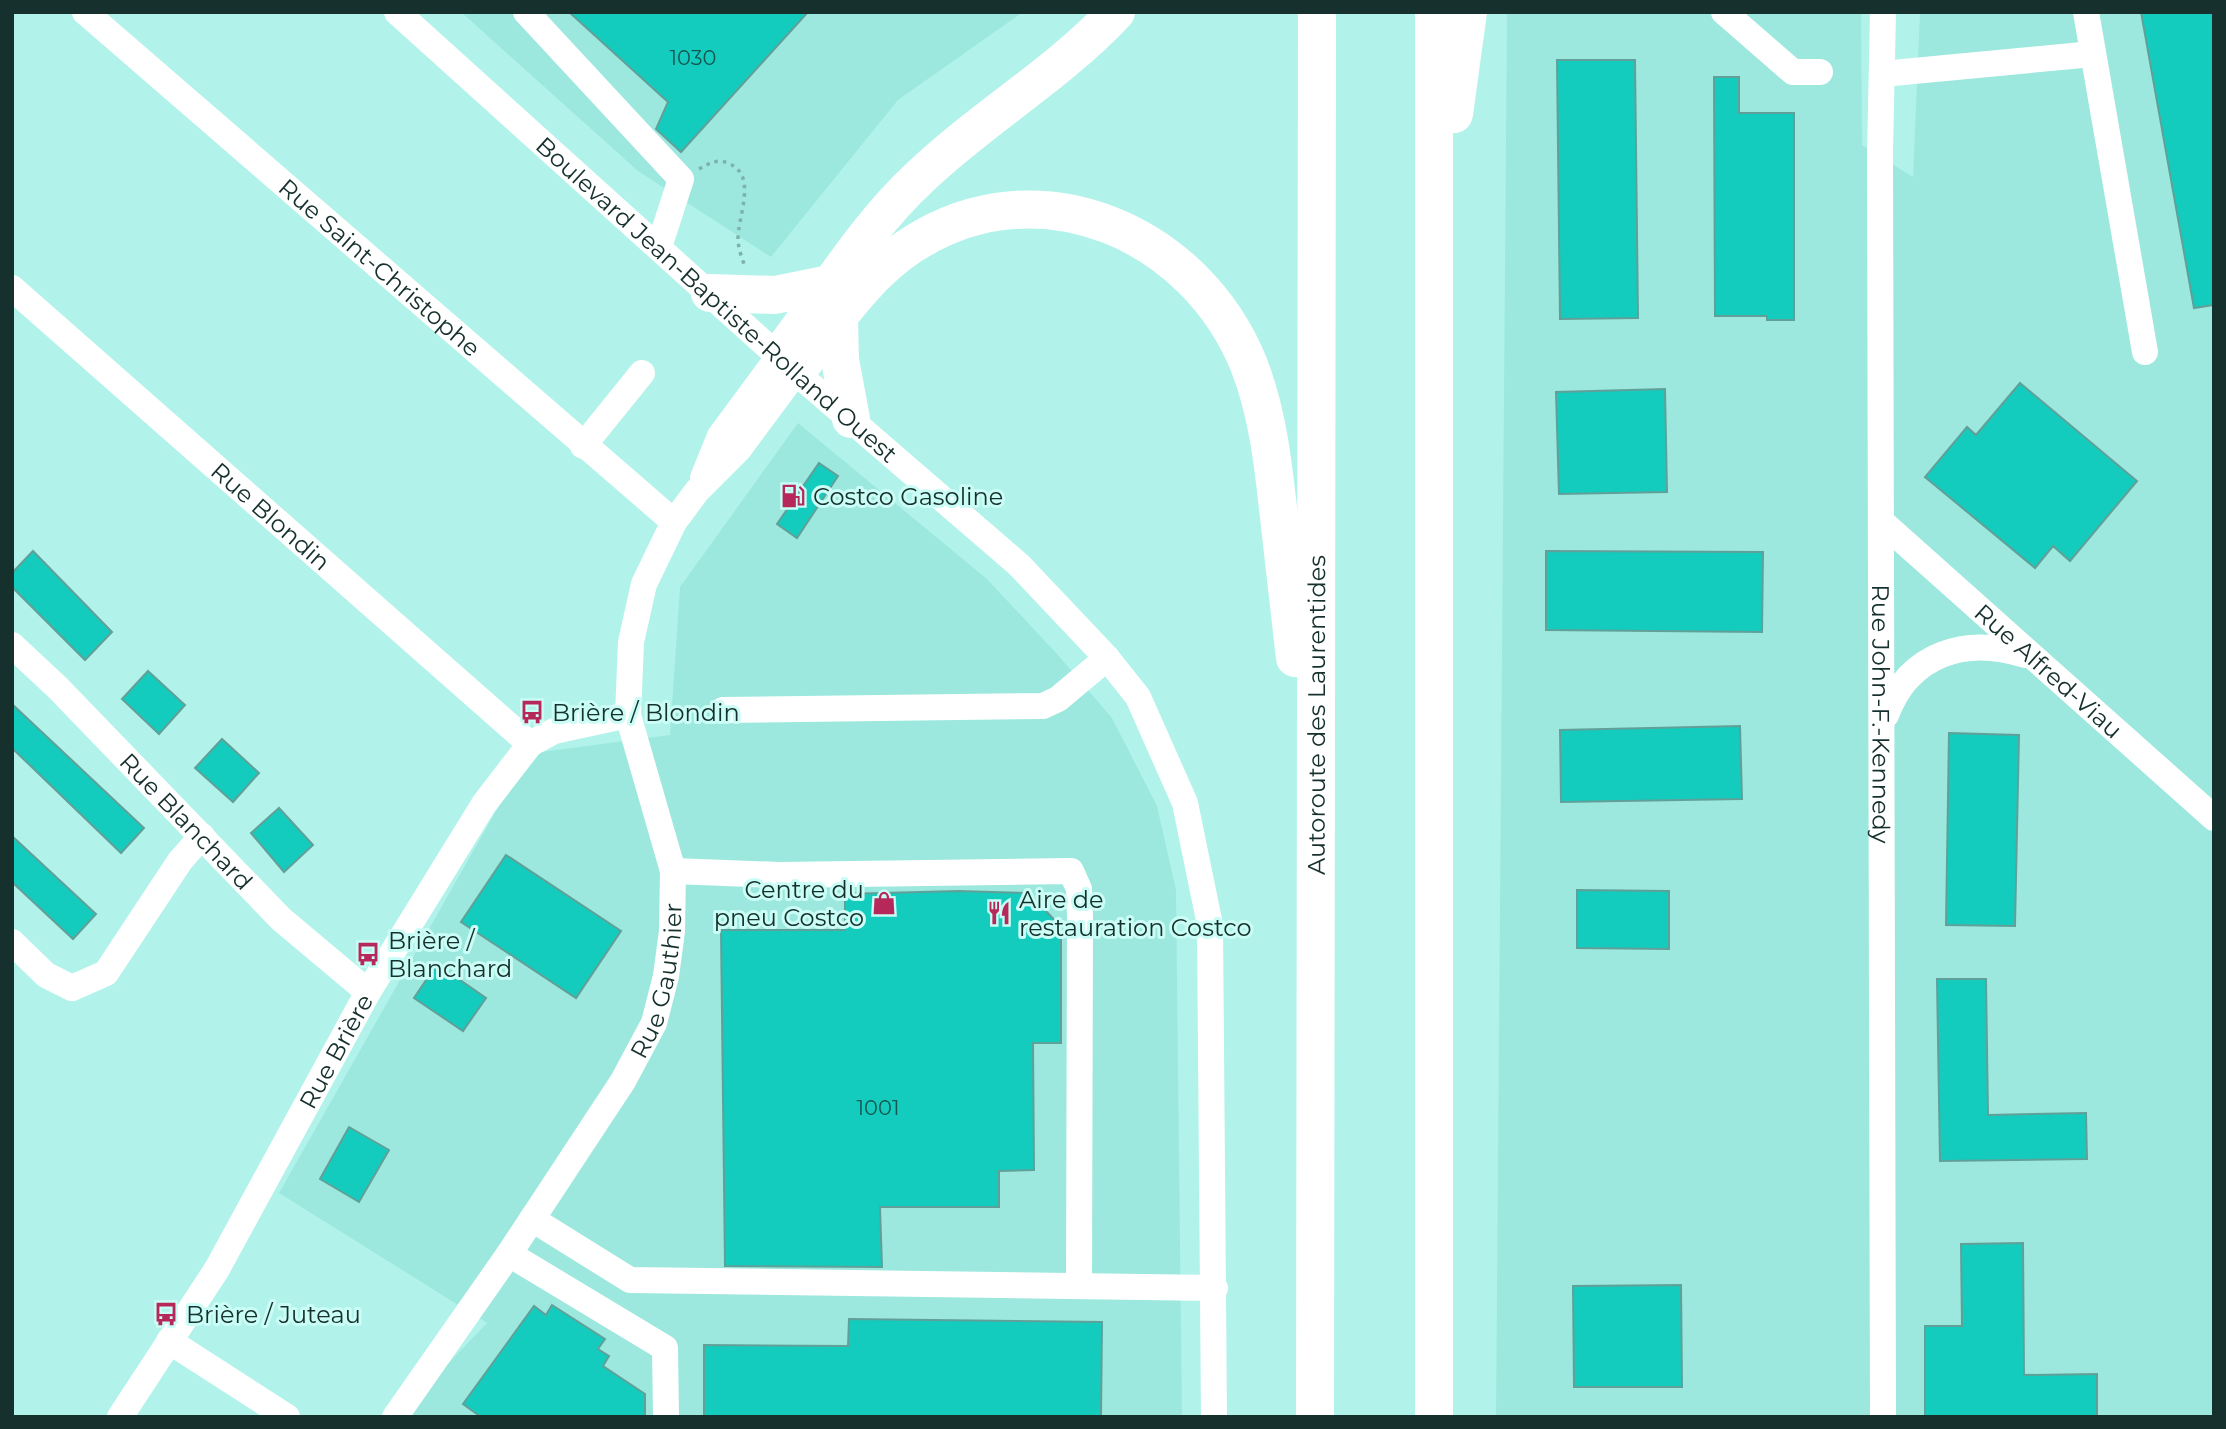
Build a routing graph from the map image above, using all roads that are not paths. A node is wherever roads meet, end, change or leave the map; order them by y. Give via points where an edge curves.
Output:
1 (85, 12) edge
2 (526, 12) edge
3 (1116, 12) edge
4 (1317, 12) edge
5 (1434, 12) edge
6 (1468, 12) edge
7 (1724, 12) edge
8 (1883, 12) edge
9 (2085, 12) edge
10 (402, 16) edge
11 (2093, 54) junction
12 (1820, 72) dead end
13 (1882, 74) junction
14 (659, 247) junction
15 (1434, 269) junction
16 (12, 288) edge
17 (710, 293) junction
18 (834, 301) junction
19 (2145, 352) dead end
20 (788, 364) junction
21 (642, 373) dead end
22 (852, 419) junction
23 (583, 446) junction
24 (674, 522) junction
25 (1883, 523) junction
26 (12, 645) edge
27 (2030, 657) junction
28 (1107, 658) junction
29 (723, 710) dead end
30 (628, 715) junction
31 (1883, 722) junction
32 (530, 744) junction
33 (2214, 818) edge
34 (1315, 831) junction
35 (202, 836) junction
36 (673, 871) junction
37 (12, 942) edge
38 (368, 992) junction
39 (532, 1219) junction
40 (509, 1254) junction
41 (1079, 1286) junction
42 (1215, 1288) junction
43 (169, 1341) junction
44 (120, 1417) edge
45 (288, 1417) edge
46 (395, 1417) edge
47 (666, 1417) edge
48 (1214, 1417) edge
49 (1315, 1417) edge
50 (1434, 1417) edge
51 (1884, 1417) edge

1 - 23 street, Rue Saint-Christophe
2 - 14 street via 681,179
3 - 18 highway via 1069,57 917,179 881,218
4 - 34 highway, Autoroute des Laurentides
5 - 15 highway
6 - 15 highway
7 - 12 street via 1793,72
8 - 13 street, Rue John-F.-Kennedy
9 - 11 street
10 - 14 street, Boulevard Jean-Baptiste-Rolland Ouest
11 - 13 street
11 - 19 street
13 - 25 street, Rue John-F.-Kennedy
14 - 17 street, Boulevard Jean-Baptiste-Rolland Ouest
15 - 50 highway
16 - 32 street, Rue Blondin
17 - 18 highway
17 - 20 street, Boulevard Jean-Baptiste-Rolland Ouest
18 - 20 highway
18 - 22 highway
18 - 34 highway via 868,282 913,244 962,221 1020,211 1074,215 1120,228 1162,252 1204,289 1238,342 1256,383 1266,426
20 - 22 street, Boulevard Jean-Baptiste-Rolland Ouest
20 - 24 street, Rue Gauthier via 739,449
21 - 23 street
22 - 28 street, Boulevard Jean-Baptiste-Rolland Ouest via 1019,565
23 - 24 street, Rue Saint-Christophe
24 - 30 street, Rue Gauthier via 644,584 631,642
25 - 27 street, Rue Alfred-Viau
25 - 31 street, Rue John-F.-Kennedy
26 - 35 street, Rue Blanchard
27 - 31 street via 2002,648 1980,648 1928,660 1907,677
27 - 33 street, Rue Alfred-Viau
28 - 29 street via 1043,706
28 - 42 street, Boulevard Jean-Baptiste-Rolland Ouest via 1138,697 1185,803 1210,925
30 - 32 street, Rue Brière via 554,731
30 - 36 street, Rue Gauthier
31 - 51 street, Rue John-F.-Kennedy
32 - 38 street, Rue Brière via 484,804
34 - 49 highway, Autoroute des Laurentides
35 - 37 street via 180,861 106,973 72,988 46,975
35 - 38 street, Rue Blanchard via 281,919
36 - 39 street, Rue Gauthier via 672,931 654,1023 623,1082
36 - 41 street via 769,875 1071,871 1079,889 1080,917
38 - 43 street, Rue Brière via 216,1269
39 - 40 street, Rue Gauthier
39 - 41 street via 630,1280
40 - 46 street, Rue Gauthier
40 - 47 street via 665,1348
41 - 42 street
42 - 48 street, Boulevard Jean-Baptiste-Rolland Ouest
43 - 44 street, Rue Brière
43 - 45 street

